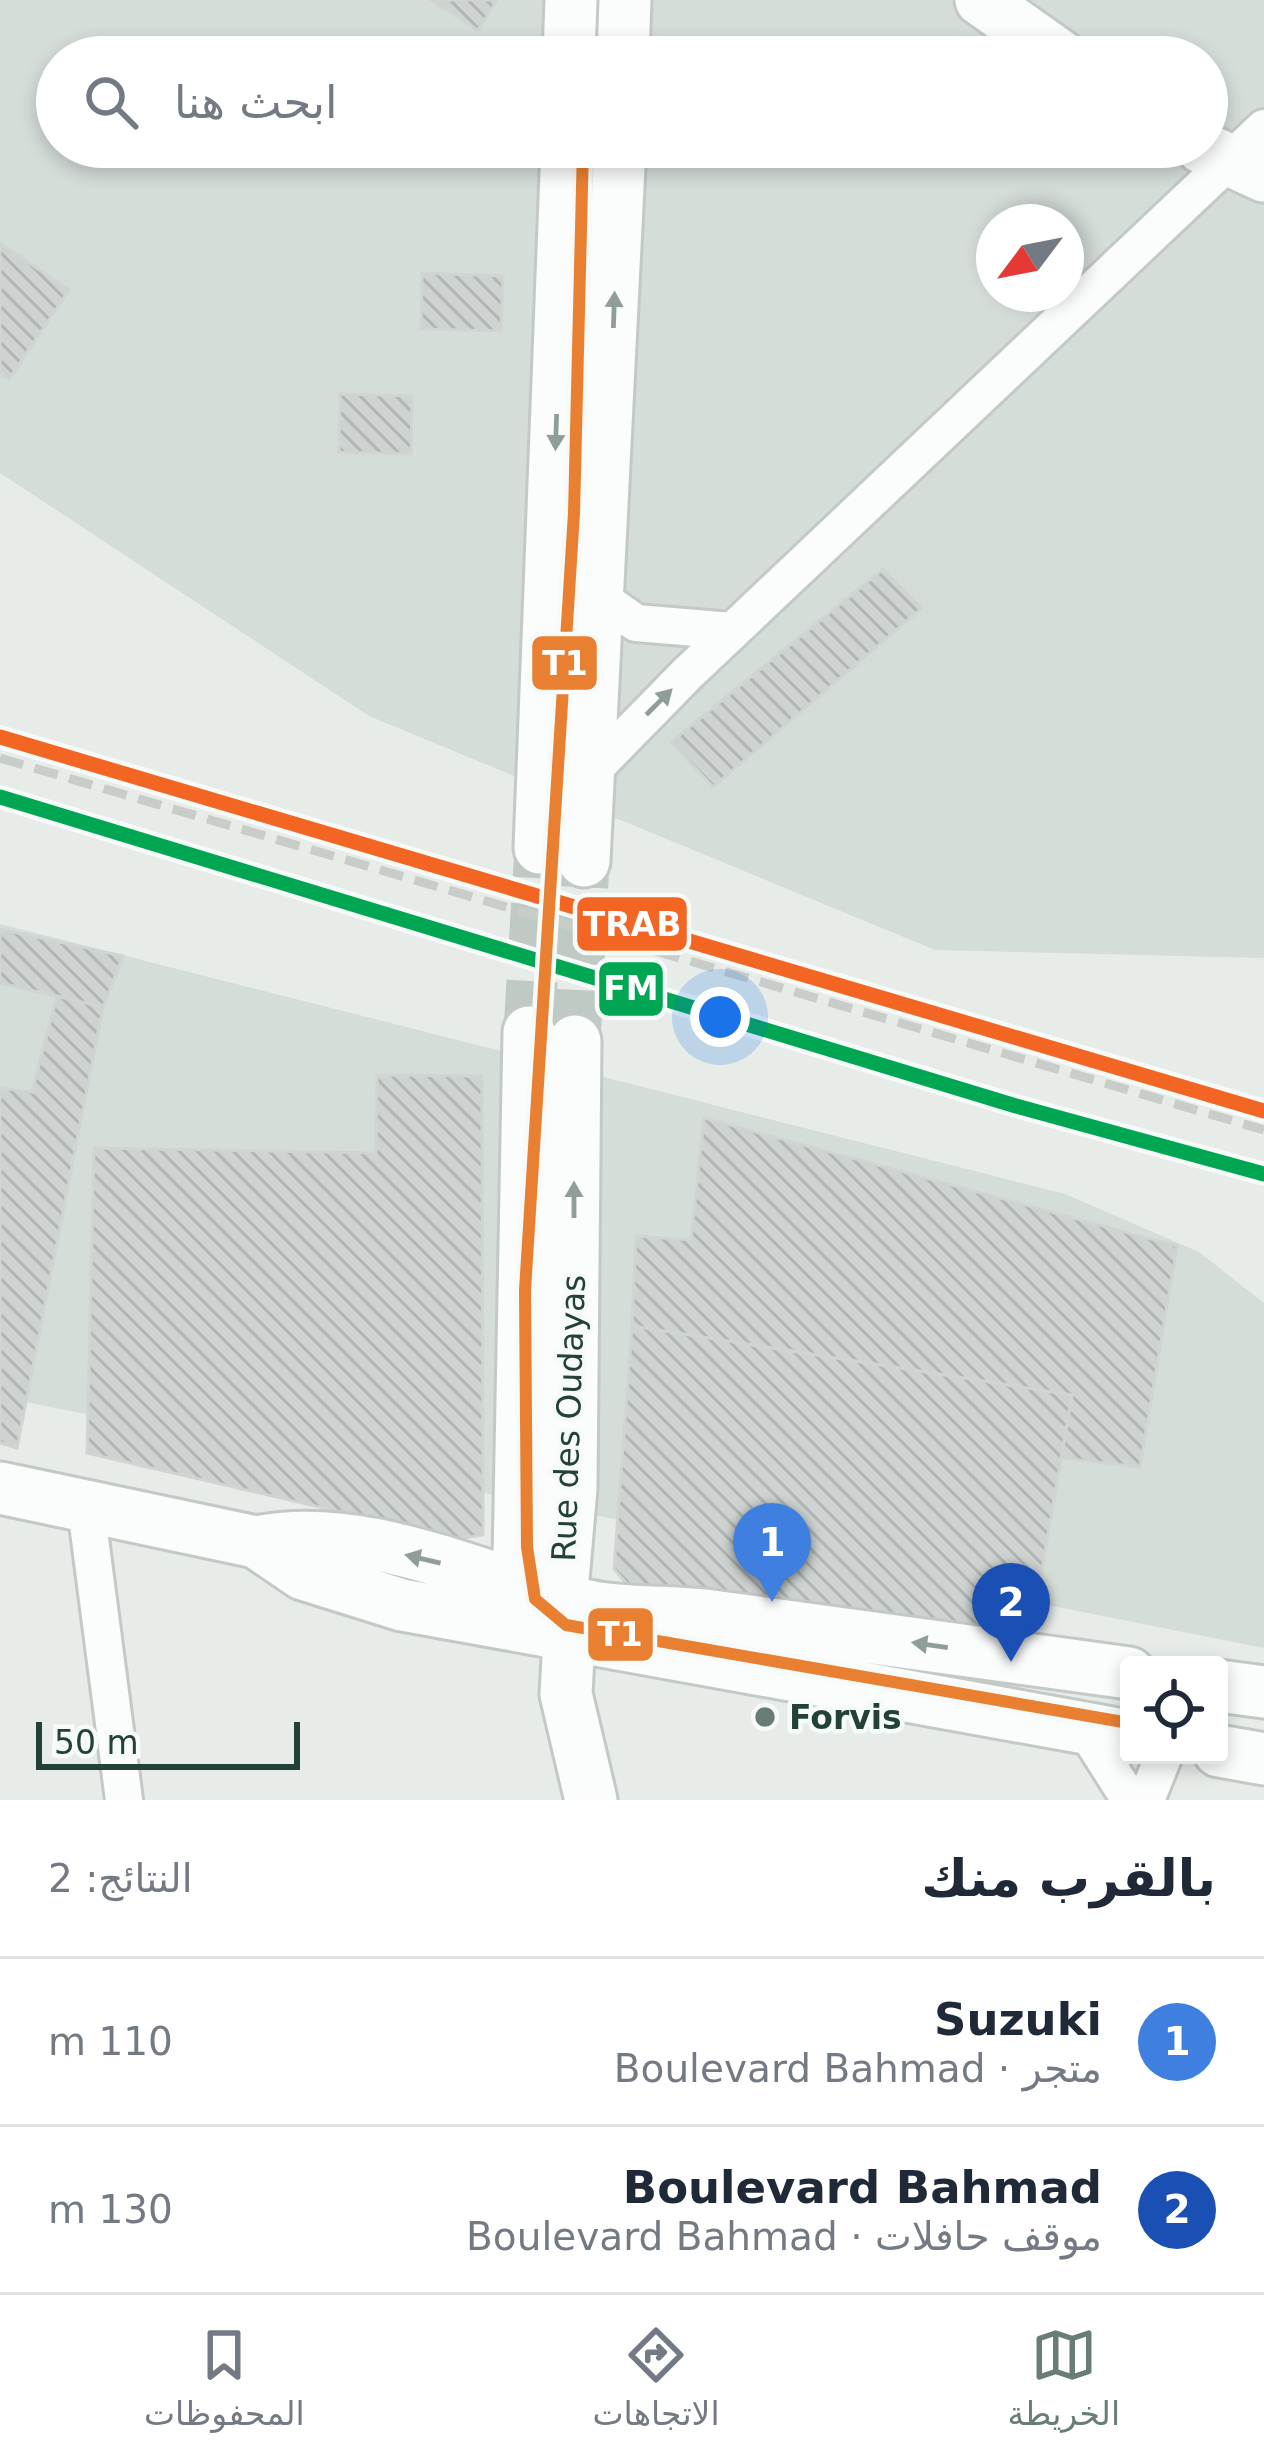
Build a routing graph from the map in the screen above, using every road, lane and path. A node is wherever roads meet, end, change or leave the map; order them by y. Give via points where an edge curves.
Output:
1 (571, 0) edge
2 (625, 0) edge
3 (981, 0) edge
4 (570, 36) edge
5 (624, 36) edge
6 (1032, 36) edge
7 (1264, 128) edge
8 (1230, 162) edge
9 (567, 168) edge
10 (619, 168) edge
11 (1224, 168) edge
12 (595, 594) junction
13 (733, 632) junction
14 (588, 776) junction
15 (0, 1488) edge
16 (86, 1508) junction
17 (518, 1605) junction
18 (566, 1619) junction
19 (1120, 1672) edge
20 (1228, 1687) edge
21 (1264, 1692) edge
22 (566, 1694) junction
23 (1107, 1733) edge
24 (1228, 1753) edge
25 (1264, 1759) edge
26 (1160, 1764) edge
27 (124, 1800) edge
28 (591, 1800) edge
29 (1130, 1800) edge
30 (1146, 1800) edge

1 - 4 street
2 - 5 street
3 - 6 street
7 - 8 street
9 -> 14 street via 562,855
12 -> 10 street
11 - 13 street
12 - 13 street via 636,623
12 - 14 street
14 -> 13 street
15 - 16 street
16 - 17 street via 256,1542 293,1533
16 - 27 street
17 - 18 street
18 -> 17 street, Rue des Oudayas via 571,1488 552,1036
17 - 22 street
19 -> 18 street
18 - 22 street, Rue des Oudayas
18 - 23 street
20 - 21 street
22 - 28 street
23 - 29 street
24 - 25 street
26 - 30 street

